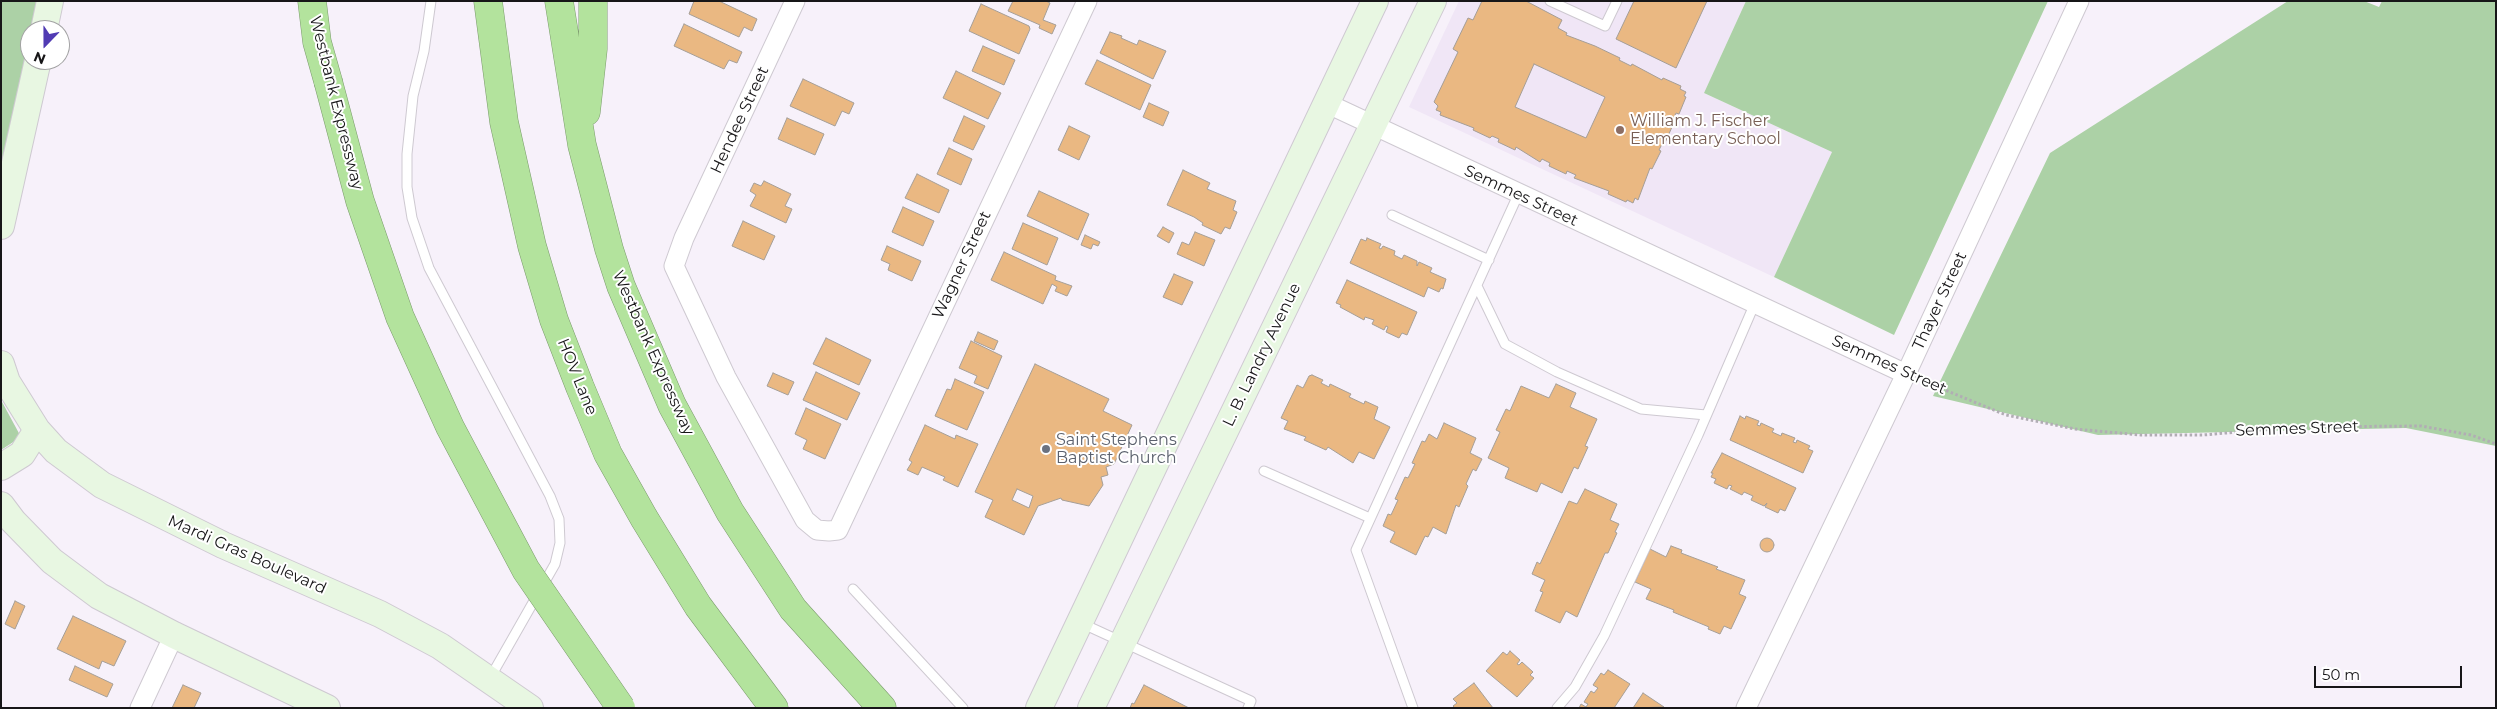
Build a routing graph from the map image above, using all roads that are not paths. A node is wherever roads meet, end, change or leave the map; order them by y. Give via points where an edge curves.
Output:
1 (50, 1) edge
2 (312, 1) edge
3 (431, 1) edge
4 (488, 1) edge
5 (560, 1) edge
6 (593, 1) edge
7 (795, 1) edge
8 (1086, 1) edge
9 (1375, 1) edge
10 (1433, 1) edge
11 (1550, 1) edge
12 (1617, 1) edge
13 (2079, 1) edge
14 (46, 20) edge
15 (36, 70) edge
16 (1326, 103) junction
17 (1373, 126) junction
18 (582, 145) junction
19 (1518, 195) junction
20 (1392, 215) dead end
21 (1, 226) edge
22 (1489, 260) junction
23 (1477, 286) junction
24 (1755, 303) junction
25 (1, 364) edge
26 (1906, 374) junction
27 (1706, 415) junction
28 (37, 430) junction
29 (1, 468) edge
30 (1264, 470) dead end
31 (1, 505) edge
32 (1370, 518) junction
33 (838, 530) joint
34 (853, 589) dead end
35 (1079, 622) junction
36 (174, 635) junction
37 (1123, 642) junction
38 (490, 678) junction
39 (140, 708) edge
40 (327, 708) edge
41 (530, 708) edge
42 (620, 708) edge
43 (774, 708) edge
44 (882, 708) edge
45 (963, 708) edge
46 (1039, 708) edge
47 (1091, 708) edge
48 (1248, 708) edge
49 (1413, 708) edge
50 (1557, 708) edge
51 (1746, 708) edge

1 - 14 street
2 - 42 highway, Westbank Expressway, bridge via 318,42 360,201 400,317 450,427 526,570
3 - 38 lane via 413,96 407,154 407,187 412,218 429,268 546,488 559,519 560,542 555,564
4 - 43 highway, HOV Lane via 504,122 532,246 554,320 580,387 608,454 644,518 698,606
5 - 18 highway, Westbank Expressway
6 - 18 highway via 593,48
7 - 33 street, Hendee Street via 684,238 674,266 726,377 805,520 817,530
8 - 33 street, Wagner Street
9 - 16 street
10 - 17 street, L. B. Landry Avenue
11 - 12 lane via 1605,26
13 - 26 street, Thayer Street
15 - 21 street
16 - 17 street, Semmes Street
16 - 35 street
17 - 19 street, Semmes Street
17 - 37 street, L. B. Landry Avenue
18 - 44 highway, Westbank Expressway via 621,286 672,405 730,512 793,610
19 - 22 lane
19 - 24 street, Semmes Street
20 - 22 lane
22 - 23 lane
23 - 27 lane via 1505,344 1556,372 1641,409
23 - 32 lane
24 - 26 street, Semmes Street
24 - 27 lane
25 - 28 street, Mardi Gras Boulevard via 7,382
26 - 51 street, Thayer Street
27 - 50 lane via 1604,636 1575,687
28 - 29 street via 22,454
28 - 38 street, Mardi Gras Boulevard via 56,451 102,485 223,545 380,614 440,646
30 - 32 lane
31 - 36 street via 52,561 99,596
32 - 49 lane via 1356,550
34 - 45 lane
35 - 37 lane
35 - 46 street
36 - 39 street
36 - 40 street
37 - 47 street, L. B. Landry Avenue
37 - 48 lane via 1251,701
38 - 41 street, Mardi Gras Boulevard

